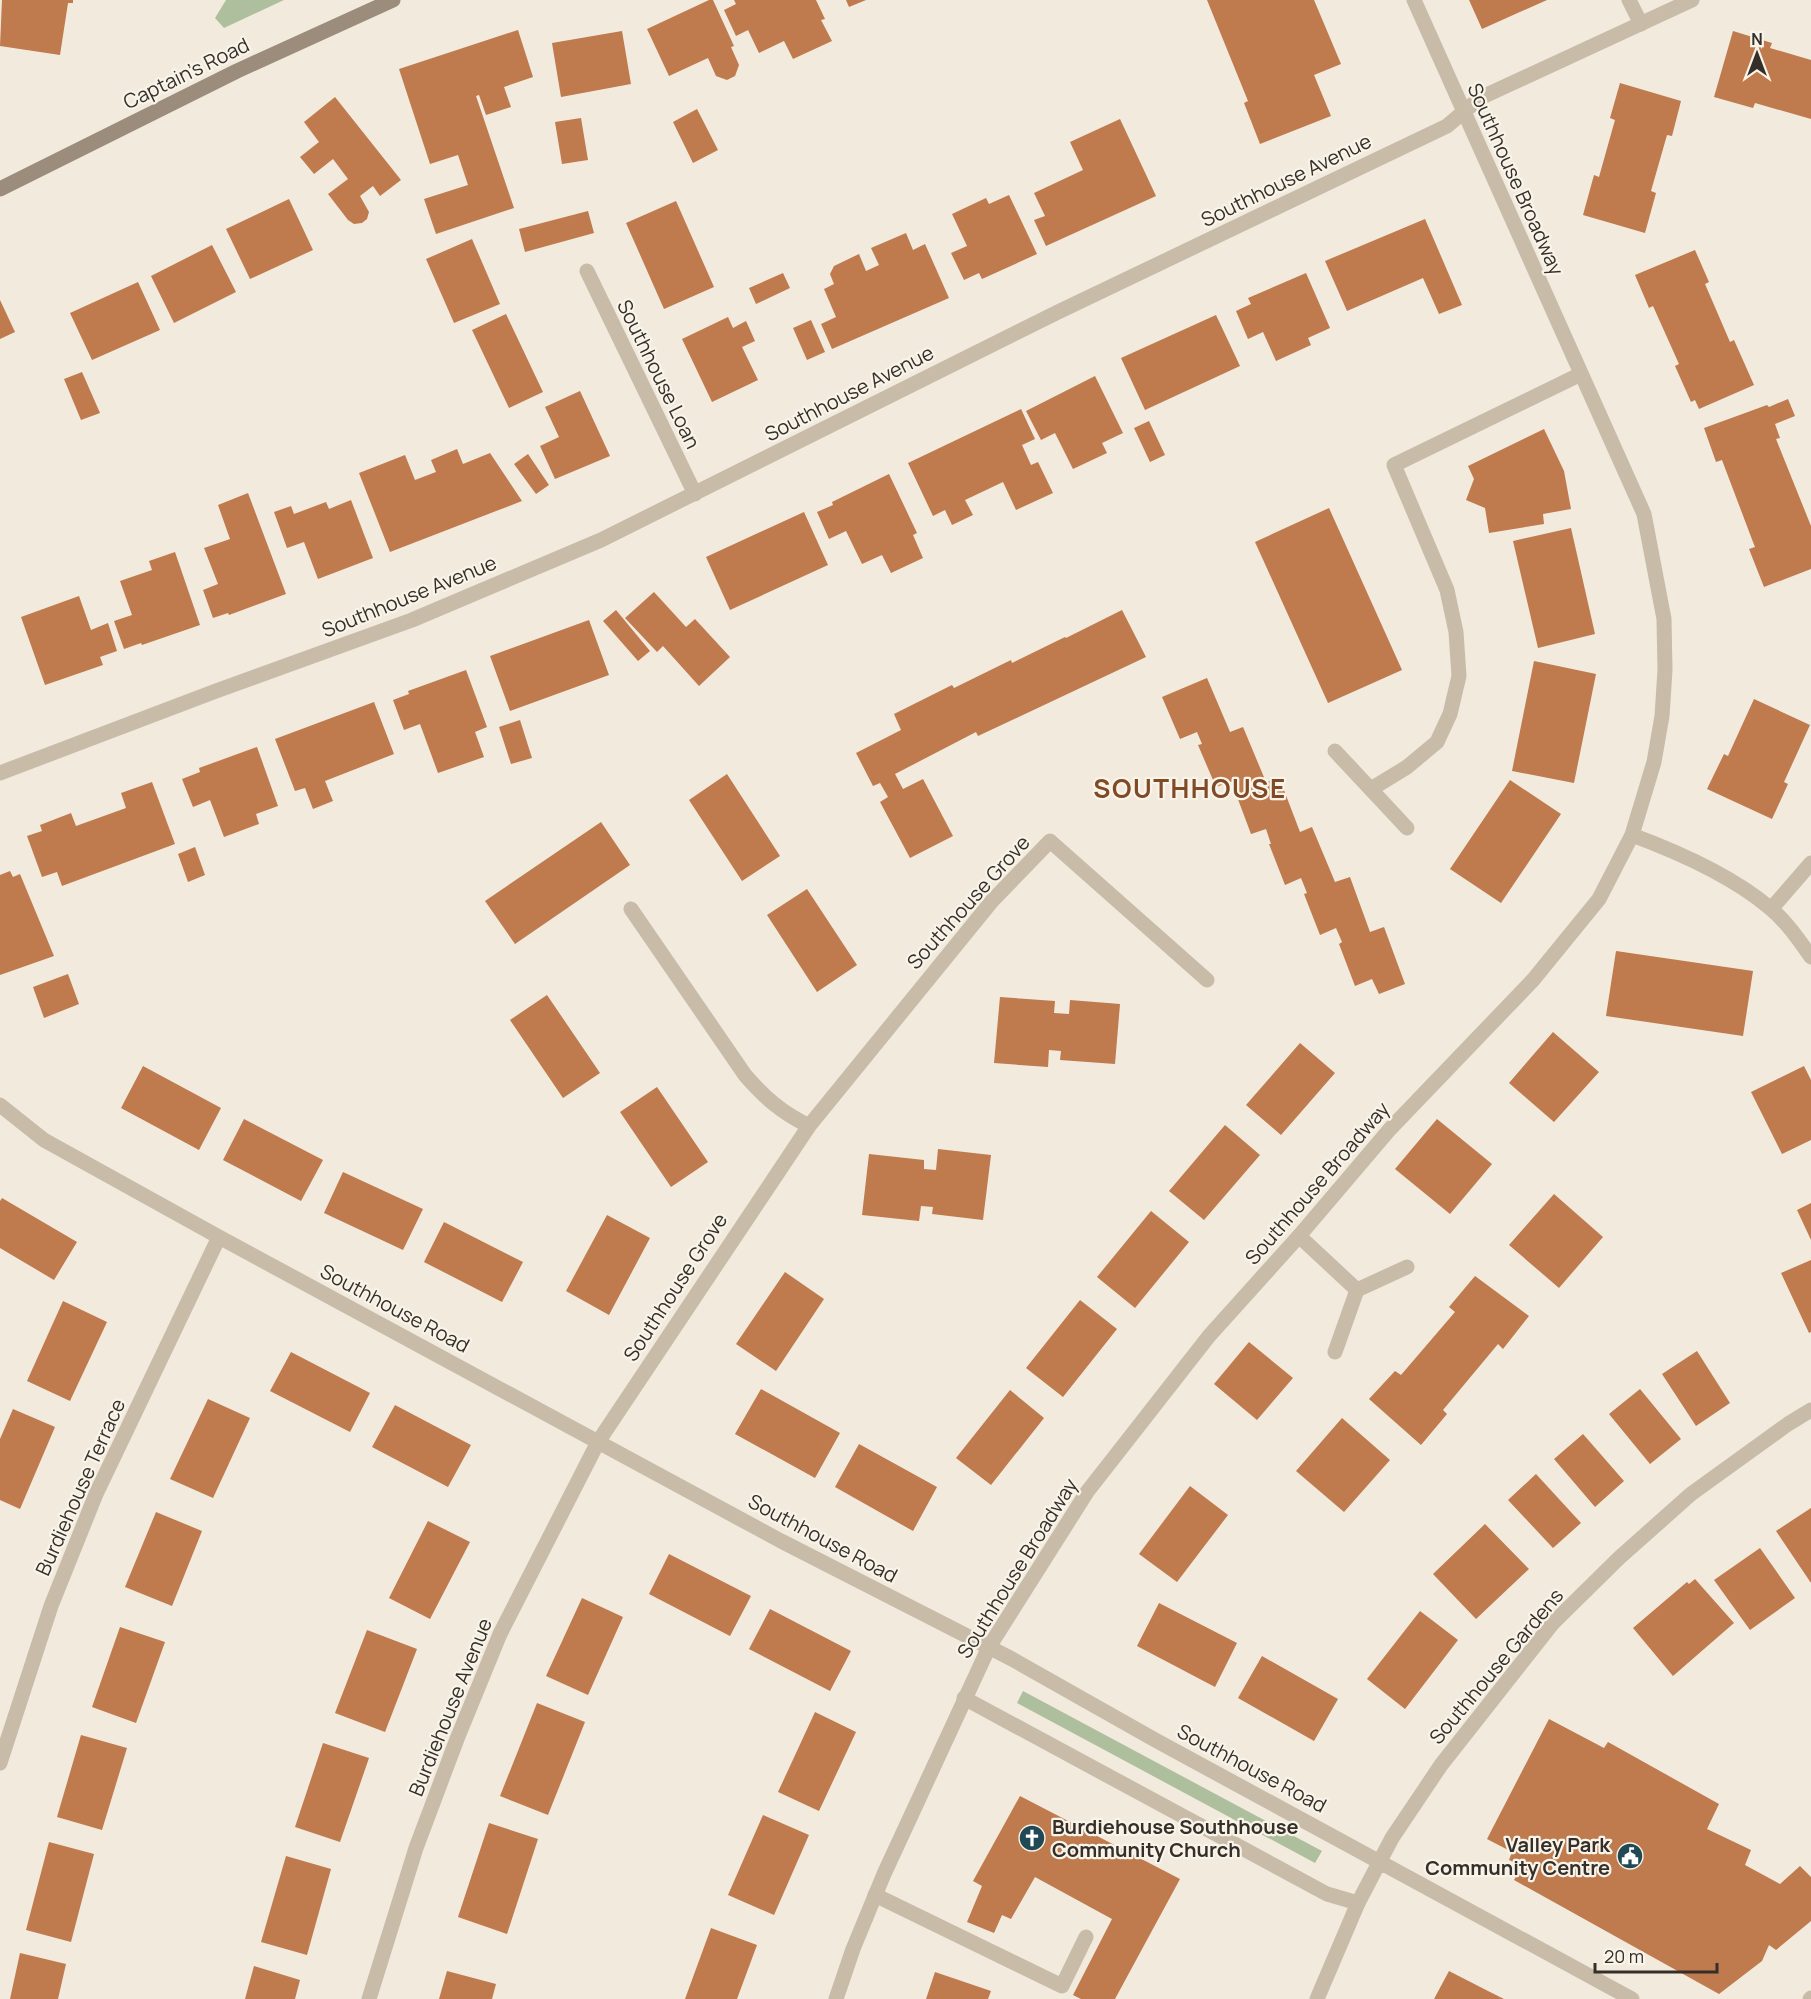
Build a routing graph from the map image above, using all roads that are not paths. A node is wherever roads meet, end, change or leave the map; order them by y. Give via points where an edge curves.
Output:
1 (393, 0) edge
2 (1414, 0) edge
3 (1629, 0) edge
4 (1692, 0) edge
5 (1641, 24) junction
6 (1463, 112) junction
7 (0, 189) edge
8 (586, 271) dead end
9 (1581, 374) junction
10 (695, 494) junction
11 (1335, 751) dead end
12 (0, 773) edge
13 (1371, 789) junction
14 (1407, 828) dead end
15 (1632, 835) junction
16 (1811, 863) edge
17 (631, 909) dead end
18 (1771, 909) junction
19 (1811, 957) edge
20 (1207, 980) dead end
21 (0, 1105) edge
22 (809, 1126) junction
23 (1299, 1236) junction
24 (219, 1237) junction
25 (1407, 1267) dead end
26 (1357, 1290) junction
27 (1335, 1352) dead end
28 (1811, 1410) edge
29 (598, 1442) junction
30 (989, 1647) junction
31 (964, 1698) junction
32 (0, 1762) edge
33 (1380, 1860) junction
34 (875, 1895) junction
35 (1358, 1902) junction
36 (1086, 1937) dead end
37 (369, 1999) edge
38 (836, 1999) edge
39 (1317, 1999) edge
40 (1632, 1999) edge

1 - 7 main road, Captain's Road via 237,71
2 - 6 street, Southhouse Broadway
3 - 5 street
4 - 5 street, Southhouse Avenue
5 - 6 street, Southhouse Avenue via 1480,98
6 - 9 street, Southhouse Broadway
6 - 10 street, Southhouse Avenue via 1447,126 1058,312
8 - 10 street, Southhouse Loan
9 - 13 street via 1394,465 1447,590 1456,632 1459,676 1450,714 1437,742
9 - 15 street, Southhouse Broadway via 1644,514 1664,619 1662,716 1654,762
10 - 12 street, Southhouse Avenue via 601,540 412,620
11 - 13 street
13 - 14 street
15 - 18 street via 1698,864
15 - 23 street, Southhouse Broadway via 1599,899 1567,940 1390,1129
16 - 18 street
17 - 22 street via 745,1075 787,1115
18 - 19 street
20 - 22 street, Southhouse Grove via 1050,842 992,901
21 - 24 street, Southhouse Road via 44,1140
22 - 29 street, Southhouse Grove
23 - 26 street
23 - 30 street, Southhouse Broadway via 1209,1336 1087,1491
24 - 29 street, Southhouse Road
24 - 32 street, Burdiehouse Terrace via 96,1494 51,1606
25 - 26 street
26 - 27 street
28 - 33 street, Southhouse Gardens via 1691,1494 1552,1624 1441,1765
29 - 30 street, Southhouse Road
29 - 37 street, Burdiehouse Avenue via 500,1634 416,1848
30 - 31 street, Southhouse Broadway
30 - 33 street, Southhouse Road
31 - 34 street, Southhouse Broadway
31 - 35 street via 1327,1894
33 - 35 street, Southhouse Gardens
33 - 40 street, Southhouse Road
34 - 36 street via 1062,1986
34 - 38 street, Southhouse Broadway
35 - 39 street, Southhouse Gardens

